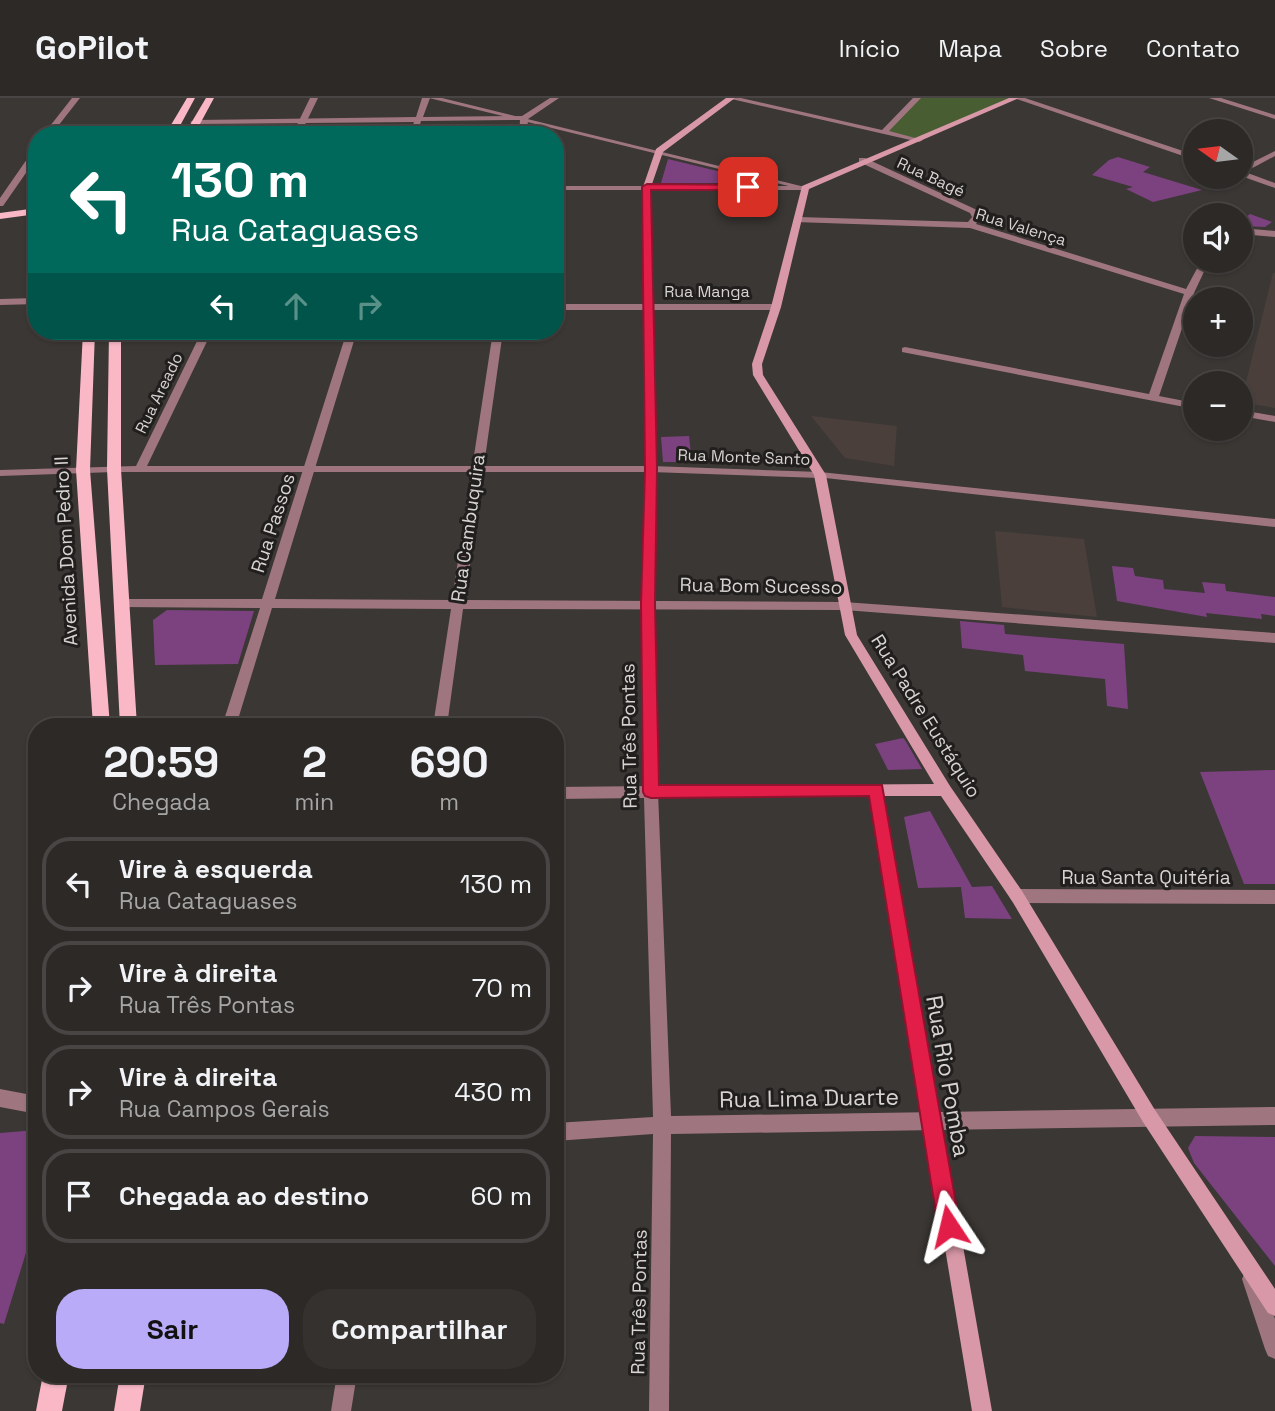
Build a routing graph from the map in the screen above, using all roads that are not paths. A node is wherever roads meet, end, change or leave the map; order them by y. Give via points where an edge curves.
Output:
1 (76, 98) edge
2 (191, 98) edge
3 (210, 98) edge
4 (314, 98) edge
5 (426, 98) edge
6 (433, 98) edge
7 (555, 98) edge
8 (731, 98) edge
9 (917, 98) edge
10 (1017, 98) edge
11 (1213, 98) edge
12 (1275, 117) edge
13 (524, 118) junction
14 (418, 120) junction
15 (194, 122) junction
16 (302, 122) junction
17 (54, 126) edge
18 (175, 126) edge
19 (192, 126) edge
20 (300, 126) edge
21 (416, 126) edge
22 (524, 126) edge
23 (557, 126) edge
24 (564, 128) edge
25 (884, 132) junction
26 (919, 140) junction
27 (660, 151) junction
28 (1275, 153) edge
29 (1183, 154) edge
30 (862, 160) junction
31 (28, 163) edge
32 (1253, 165) edge
33 (1253, 177) edge
34 (1275, 186) edge
35 (647, 187) junction
36 (564, 188) edge
37 (804, 188) junction
38 (28, 201) edge
39 (0, 204) edge
40 (28, 212) edge
41 (0, 216) edge
42 (798, 220) junction
43 (971, 225) junction
44 (1253, 232) edge
45 (1275, 234) edge
46 (1183, 291) edge
47 (28, 301) edge
48 (0, 302) edge
49 (564, 307) edge
50 (647, 307) junction
51 (776, 307) junction
52 (1183, 310) edge
53 (89, 340) edge
54 (115, 340) edge
55 (203, 340) edge
56 (349, 340) edge
57 (497, 340) edge
58 (905, 350) dead end
59 (1153, 398) junction
60 (1183, 403) edge
61 (1253, 415) edge
62 (1275, 419) edge
63 (114, 469) junction
64 (311, 469) junction
65 (477, 469) junction
66 (651, 469) junction
67 (83, 470) junction
68 (139, 470) junction
69 (0, 473) edge
70 (820, 475) junction
71 (1275, 523) edge
72 (267, 602) junction
73 (120, 603) junction
74 (648, 604) junction
75 (457, 605) junction
76 (844, 606) junction
77 (1275, 638) edge
78 (101, 718) edge
79 (128, 718) edge
80 (231, 718) edge
81 (441, 718) edge
82 (876, 789) junction
83 (945, 790) junction
84 (651, 792) junction
85 (564, 793) edge
86 (1017, 897) junction
87 (1275, 897) edge
88 (0, 1098) edge
89 (28, 1103) edge
90 (1149, 1116) junction
91 (1275, 1116) edge
92 (930, 1120) junction
93 (662, 1125) junction
94 (564, 1131) edge
95 (1246, 1261) junction
96 (1275, 1306) edge
97 (1275, 1349) edge
98 (55, 1383) edge
99 (132, 1383) edge
100 (346, 1383) edge
101 (49, 1411) edge
102 (127, 1411) edge
103 (341, 1411) edge
104 (659, 1411) edge
105 (982, 1411) edge

1 - 17 street
2 - 18 main road
3 - 15 main road
4 - 16 street
5 - 14 street
6 - 13 street
7 - 13 street
8 - 25 street
8 - 27 main road
9 - 25 street
10 - 26 main road
10 - 29 street
11 - 12 street
13 - 14 street
13 - 22 street
13 - 23 street
14 - 16 street
14 - 21 street
15 - 16 street
15 - 19 main road
16 - 20 street
24 - 27 street
25 - 26 street
26 - 30 main road
27 - 35 main road, Rua Três Pontas
27 - 37 street
28 - 32 street
30 - 37 main road
30 - 43 street, Rua Bagé via 974,212
31 - 39 street
33 - 34 street
35 - 36 street
35 - 37 street
35 - 50 main road, Rua Três Pontas
37 - 42 main road, Rua Padre Eustáquio
38 - 39 main road
40 - 41 main road
42 - 43 street, Rua Valença
42 - 51 main road, Rua Padre Eustáquio
43 - 46 street, Rua Valença
44 - 45 street
47 - 48 street
49 - 50 street, Rua Manga
50 - 51 street, Rua Manga
50 - 66 main road, Rua Três Pontas
51 - 70 main road, Rua Padre Eustáquio via 757,364 758,375
52 - 59 street
53 - 67 main road, Avenida Dom Pedro II
54 - 63 main road
55 - 68 street, Rua Areado
56 - 64 street, Rua Passos
57 - 65 street, Rua Cambuquira
58 - 59 street
59 - 60 street
61 - 62 street
63 - 67 street, Rua Monte Santo
63 - 68 street, Rua Monte Santo
63 - 73 main road
64 - 65 street, Rua Monte Santo
64 - 68 street, Rua Monte Santo
64 - 72 street, Rua Passos
65 - 66 street, Rua Monte Santo
65 - 75 street, Rua Cambuquira
66 - 70 street, Rua Monte Santo
66 - 74 main road, Rua Três Pontas
67 - 69 street, Rua Monte Santo
67 - 78 main road, Avenida Dom Pedro II
70 - 71 street, Rua Monte Santo
70 - 76 main road, Rua Padre Eustáquio
72 - 73 street, Rua Bom Sucesso
72 - 75 street, Rua Bom Sucesso
72 - 80 street, Rua Passos
73 - 79 main road
74 - 75 street, Rua Bom Sucesso
74 - 76 street, Rua Bom Sucesso
74 - 84 main road, Rua Três Pontas
75 - 81 street, Rua Cambuquira
76 - 77 street, Rua Bom Sucesso
76 - 83 main road, Rua Padre Eustáquio via 851,635
82 - 83 main road
82 - 84 main road
82 - 92 main road, Rua Rio Pomba
83 - 86 main road, Rua Padre Eustáquio
84 - 85 street
84 - 93 street, Rua Três Pontas
86 - 87 street, Rua Santa Quitéria
86 - 90 main road, Rua Padre Eustáquio
88 - 89 street
90 - 91 street, Rua Lima Duarte
90 - 92 street, Rua Lima Duarte
90 - 95 main road, Rua Padre Eustáquio
92 - 93 street, Rua Lima Duarte
92 - 105 main road, Rua Rio Pomba
93 - 94 street, Rua Lima Duarte
93 - 104 street, Rua Três Pontas
95 - 96 main road, Rua Padre Eustáquio
95 - 97 street
98 - 101 main road
99 - 102 main road
100 - 103 street

